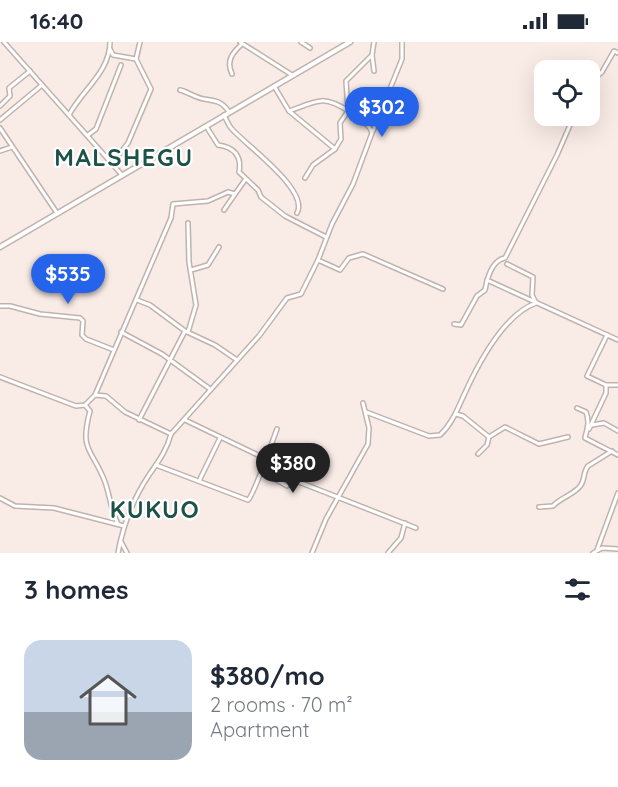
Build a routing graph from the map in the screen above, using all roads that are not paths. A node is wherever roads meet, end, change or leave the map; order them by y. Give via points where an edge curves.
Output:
1 (110, 42) edge
2 (140, 42) edge
3 (301, 42) edge
4 (350, 42) edge
5 (374, 42) edge
6 (402, 42) edge
7 (4, 43) edge
8 (241, 43) edge
9 (0, 46) edge
10 (310, 48) dead end
11 (110, 49) junction
12 (618, 53) edge
13 (372, 55) junction
14 (136, 59) junction
15 (121, 65) dead end
16 (30, 71) junction
17 (374, 71) dead end
18 (232, 74) dead end
19 (600, 74) edge
20 (292, 75) junction
21 (42, 84) junction
22 (274, 86) junction
23 (180, 90) dead end
24 (0, 106) edge
25 (289, 111) junction
26 (348, 111) junction
27 (229, 112) junction
28 (69, 115) junction
29 (224, 115) junction
30 (0, 120) edge
31 (206, 126) junction
32 (569, 126) edge
33 (0, 128) edge
34 (372, 133) junction
35 (2, 134) edge
36 (88, 135) junction
37 (13, 147) junction
38 (335, 149) junction
39 (0, 151) edge
40 (113, 162) junction
41 (122, 175) junction
42 (305, 178) dead end
43 (245, 180) junction
44 (235, 194) junction
45 (224, 210) dead end
46 (57, 213) junction
47 (297, 213) dead end
48 (188, 223) dead end
49 (326, 237) junction
50 (0, 247) edge
51 (219, 247) dead end
52 (318, 260) junction
53 (507, 264) dead end
54 (191, 270) junction
55 (487, 280) junction
56 (443, 289) dead end
57 (137, 300) junction
58 (536, 303) junction
59 (0, 306) edge
60 (454, 324) dead end
61 (121, 332) junction
62 (186, 332) junction
63 (607, 335) junction
64 (618, 340) edge
65 (114, 350) junction
66 (169, 360) junction
67 (238, 360) junction
68 (0, 377) edge
69 (606, 385) junction
70 (618, 385) edge
71 (211, 390) junction
72 (95, 395) junction
73 (363, 403) dead end
74 (86, 405) junction
75 (459, 406) junction
76 (577, 408) dead end
77 (366, 412) junction
78 (456, 414) junction
79 (463, 416) junction
80 (139, 420) junction
81 (185, 420) junction
82 (592, 425) junction
83 (278, 429) dead end
84 (589, 429) junction
85 (618, 431) edge
86 (171, 434) junction
87 (489, 437) junction
88 (568, 437) dead end
89 (220, 438) junction
90 (612, 451) junction
91 (478, 454) dead end
92 (618, 455) edge
93 (264, 458) junction
94 (156, 465) junction
95 (262, 465) junction
96 (199, 481) junction
97 (618, 494) edge
98 (0, 498) edge
99 (339, 498) junction
100 (539, 507) dead end
101 (118, 524) junction
102 (405, 524) junction
103 (124, 526) junction
104 (416, 528) dead end
105 (121, 540) junction
106 (597, 549) junction
107 (618, 549) edge
108 (118, 553) edge
109 (127, 553) edge
110 (312, 553) edge
111 (388, 553) edge
112 (593, 553) edge

1 - 11 street
2 - 14 street
3 - 10 street
4 - 20 main road
5 - 13 street
6 - 34 street via 402,59
7 - 9 street
7 - 16 street
8 - 18 street via 231,56
8 - 20 street
11 - 14 street via 112,55
11 - 28 street via 97,80 81,94
12 - 19 street via 614,51
13 - 17 street
13 - 26 street via 346,81
14 - 40 street via 151,89 128,143
15 - 36 street via 96,129
16 - 21 street
16 - 24 street via 9,88 10,96
20 - 22 main road
21 - 28 street
21 - 30 street
22 - 25 street
22 - 27 main road
23 - 27 street via 202,99 214,99
25 - 26 street via 322,100
25 - 38 street
26 - 34 street via 368,125
26 - 38 street via 340,123
27 - 29 main road
28 - 36 street
29 - 31 main road
29 - 47 street via 231,128 280,173 298,204
31 - 41 main road
31 - 43 street via 218,145 232,148 237,154 239,172
32 - 55 street via 516,238
33 - 35 street
34 - 49 street via 353,184
35 - 37 street
36 - 40 street
37 - 39 street
37 - 46 street
38 - 42 street via 313,165
40 - 41 street
41 - 46 main road
43 - 44 street
43 - 49 street via 285,216
44 - 45 street
44 - 57 street via 228,192 208,201 173,204 171,218
46 - 50 main road
48 - 54 street
49 - 52 street
51 - 54 street via 208,265
52 - 56 street via 340,270 349,258 363,254
52 - 67 street via 301,294 287,298
53 - 58 street via 532,277
54 - 62 street via 196,305
55 - 58 street
55 - 60 street via 485,290 477,296 461,325
57 - 61 street
57 - 62 street via 160,311
58 - 63 street
58 - 75 street via 519,311 504,326
59 - 65 street via 80,318 86,339
61 - 65 street
61 - 66 street
62 - 66 street
62 - 67 street
63 - 64 street
63 - 69 street via 587,376
65 - 72 street
66 - 71 street
66 - 80 street
67 - 71 street
68 - 74 street via 60,402
69 - 70 street
69 - 82 street
71 - 81 street
72 - 74 street
72 - 80 street via 106,396
73 - 77 street
74 - 101 street via 90,411 85,442 102,476
75 - 78 street
75 - 79 street
76 - 84 street via 586,412
77 - 78 street via 434,437 443,432
77 - 99 street via 368,444
78 - 79 street
79 - 87 street
80 - 86 street
81 - 86 street
81 - 89 street
82 - 84 street
82 - 85 street via 604,423
83 - 93 street
84 - 90 street via 585,438
86 - 94 street
87 - 88 street via 505,427 539,444
87 - 91 street
89 - 93 street
89 - 96 street
90 - 92 street
90 - 100 street via 588,466 577,489 553,506
93 - 95 street
94 - 96 street
94 - 103 street
95 - 96 street via 248,500
95 - 99 street via 280,484 299,482
97 - 106 street
98 - 101 street via 15,506 54,508
99 - 102 street
99 - 110 street
101 - 103 street
102 - 104 street
102 - 111 street via 401,538
103 - 105 street
105 - 108 street
105 - 109 street
106 - 107 street
106 - 112 street

